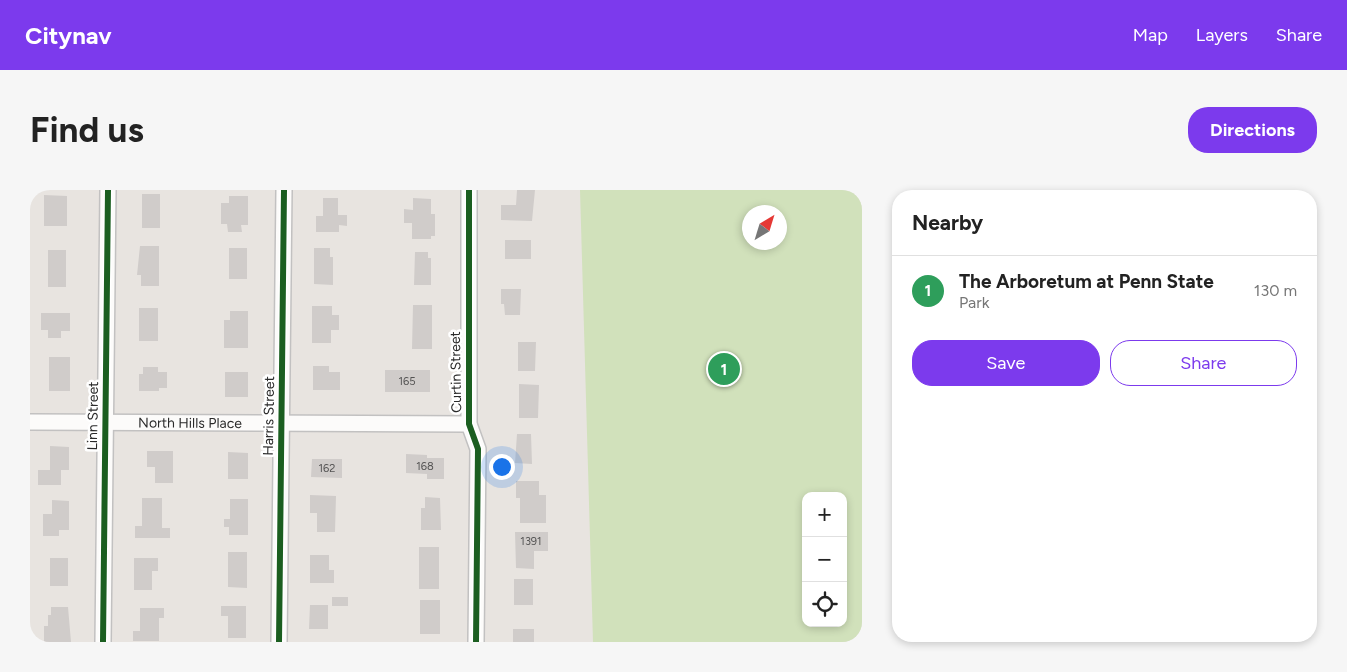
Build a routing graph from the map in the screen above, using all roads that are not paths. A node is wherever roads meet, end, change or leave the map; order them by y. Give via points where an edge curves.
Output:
1 (108, 190) edge
2 (284, 190) edge
3 (469, 190) edge
4 (30, 422) edge
5 (105, 423) junction
6 (281, 424) junction
7 (469, 424) junction
8 (103, 642) edge
9 (279, 642) edge
10 (476, 642) edge

1 - 5 street, Linn Street
2 - 6 street, Harris Street
3 - 7 street, Curtin Street
4 - 5 street, North Hills Place
5 - 6 street, North Hills Place
5 - 8 street, Linn Street
6 - 7 street, North Hills Place
6 - 9 street, Harris Street
7 - 10 street, Curtin Street via 478,449

